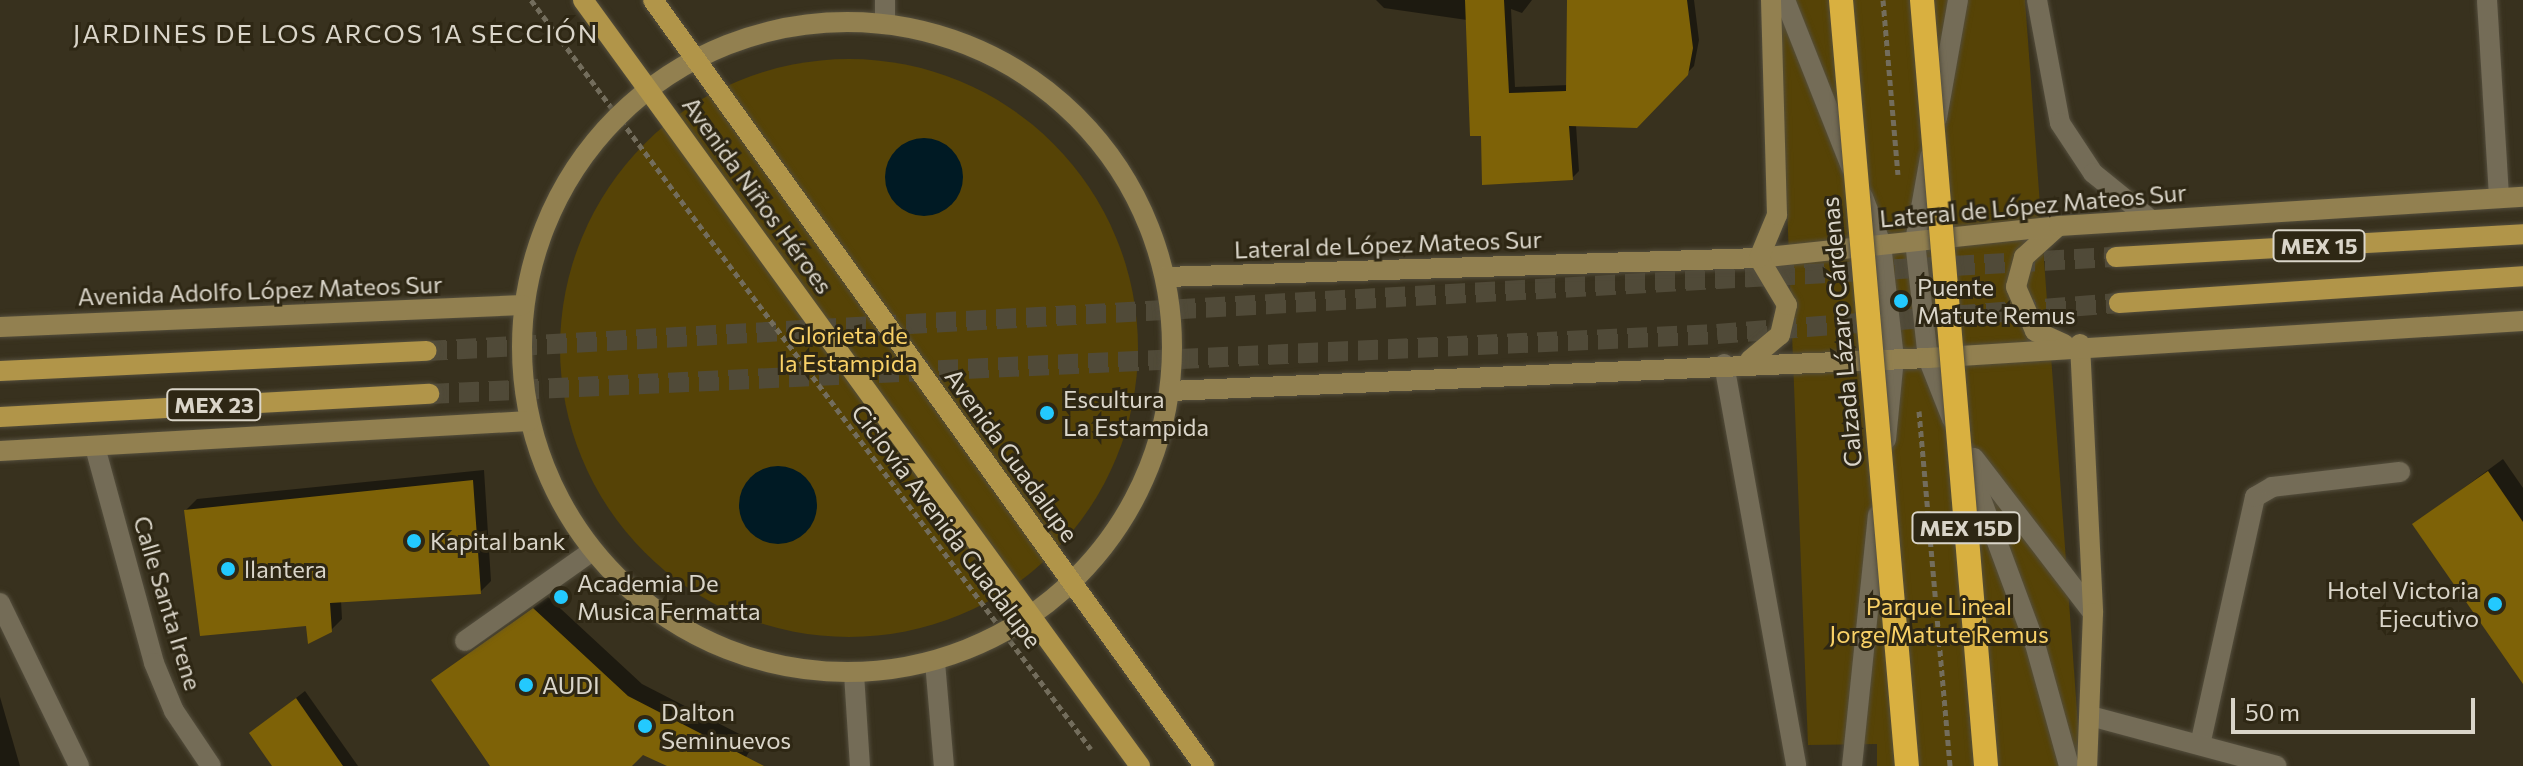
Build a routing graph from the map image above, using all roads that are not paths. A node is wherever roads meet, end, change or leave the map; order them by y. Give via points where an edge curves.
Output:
1 (583, 0) edge
2 (653, 0) edge
3 (885, 0) edge
4 (1771, 0) edge
5 (1785, 0) edge
6 (1841, 0) edge
7 (1922, 0) edge
8 (1958, 0) edge
9 (2037, 0) edge
10 (2487, 0) edge
11 (885, 23) junction
12 (694, 57) junction
13 (648, 89) junction
14 (2523, 197) edge
15 (2499, 198) junction
16 (2151, 220) junction
17 (2059, 226) junction
18 (2523, 234) edge
19 (1915, 241) junction
20 (1881, 244) junction
21 (2116, 257) tunnel mouth
22 (1759, 258) junction
23 (2523, 276) edge
24 (1165, 277) junction
25 (2119, 303) tunnel mouth
26 (523, 305) junction
27 (2523, 321) edge
28 (0, 327) edge
29 (2073, 344) junction
30 (427, 351) tunnel mouth
31 (1894, 358) junction
32 (1928, 358) junction
33 (1734, 363) junction
34 (0, 371) edge
35 (1170, 391) junction
36 (429, 394) tunnel mouth
37 (0, 417) edge
38 (529, 421) junction
39 (1960, 441) junction
40 (95, 447) junction
41 (0, 451) edge
42 (2400, 472) dead end
43 (592, 551) junction
44 (1073, 584) junction
45 (0, 603) edge
46 (2093, 613) junction
47 (1032, 615) junction
48 (465, 641) dead end
49 (935, 662) junction
50 (854, 674) junction
51 (2094, 717) junction
52 (2200, 745) junction
53 (79, 766) edge
54 (211, 766) edge
55 (860, 766) edge
56 (944, 766) edge
57 (1140, 766) edge
58 (1204, 766) edge
59 (1796, 766) edge
60 (1852, 766) edge
61 (1907, 766) edge
62 (1986, 766) edge
63 (2069, 766) edge
64 (2087, 766) edge
65 (2277, 766) edge

1 - 13 main road, Avenida Niños Héroes
2 - 12 main road, Avenida Niños Héroes
3 - 11 street
4 - 22 main road via 1777,215
5 - 20 street, Calzada Lázaro Cárdenas
6 - 61 highway, Calzada Lázaro Cárdenas / MEX 15D, bridge
7 - 62 highway, MEX 15D, bridge
8 - 19 street
9 - 16 street via 2060,123 2093,173
10 - 15 street
11 - 12 main road via 787,25
11 - 24 main road via 995,57 1086,126 1147,222
12 - 13 main road
12 - 44 main road, Avenida Guadalupe
13 - 26 main road via 577,160 541,230
13 - 47 main road, Avenida Niños Héroes
14 - 15 main road, Lateral de López Mateos Sur
15 - 16 main road, Lateral de López Mateos Sur
16 - 17 main road, Lateral de López Mateos Sur
17 - 19 main road, Lateral de López Mateos Sur
17 - 29 main road via 2033,244 2016,287 2035,331
18 - 21 main road, MEX 15
19 - 20 main road, Lateral de López Mateos Sur
19 - 32 street
20 - 22 main road, Lateral de López Mateos Sur
20 - 31 street, Calzada Lázaro Cárdenas
22 - 24 main road, Lateral de López Mateos Sur
22 - 33 main road via 1783,291 1786,320 1771,348
23 - 25 main road, MEX 15
24 - 35 main road
26 - 28 main road, Avenida Adolfo López Mateos Sur
26 - 38 main road
27 - 29 main road
29 - 32 main road
29 - 46 main road
30 - 34 main road, MEX 23
31 - 32 main road
31 - 33 main road
31 - 60 street, Calzada Lázaro Cárdenas
32 - 39 street
33 - 35 main road
33 - 59 street
35 - 44 main road via 1158,452 1120,528
36 - 37 main road, MEX 23
38 - 40 main road
38 - 43 main road via 546,474
39 - 46 street
39 - 63 street via 2035,644
40 - 41 main road
40 - 54 street, Calle Santa Irene via 154,663 174,711
42 - 52 street via 2272,487 2255,497
43 - 48 street
43 - 50 main road via 647,605 694,635 785,667
44 - 47 main road
44 - 58 main road, Avenida Guadalupe
45 - 53 street
46 - 51 main road
47 - 49 main road
47 - 57 main road
49 - 50 main road
49 - 56 street
50 - 55 street
51 - 52 street
51 - 64 main road
52 - 65 street

